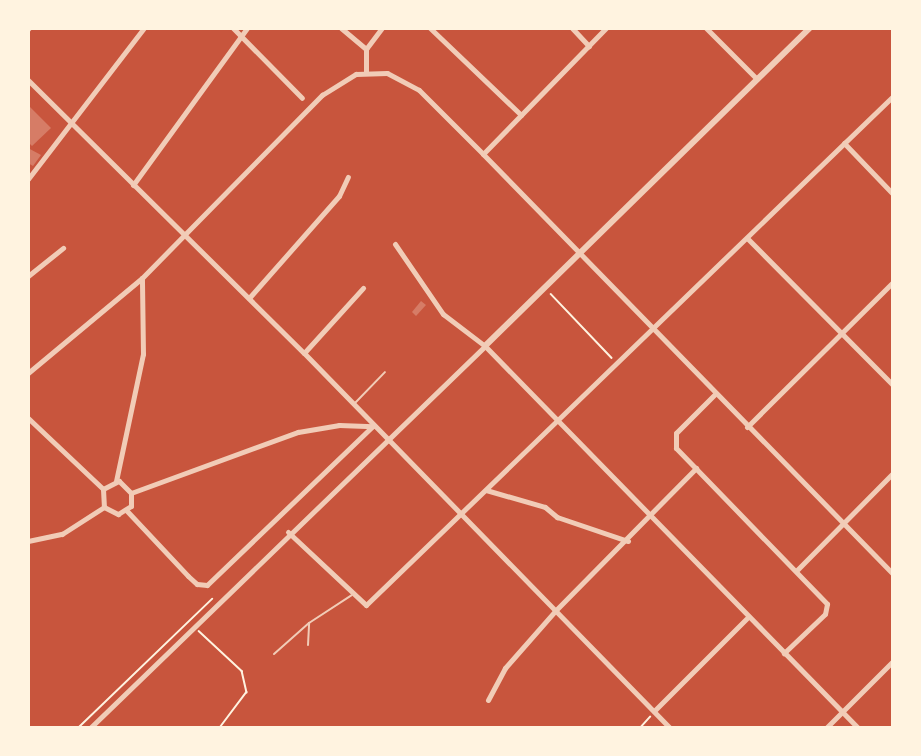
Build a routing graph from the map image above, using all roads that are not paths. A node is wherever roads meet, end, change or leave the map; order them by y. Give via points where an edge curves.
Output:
1 (144, 28) edge
2 (233, 28) edge
3 (247, 28) edge
4 (340, 28) edge
5 (382, 28) edge
6 (430, 28) edge
7 (572, 28) edge
8 (606, 28) edge
9 (706, 28) edge
10 (806, 30) edge
11 (242, 38) junction
12 (589, 46) junction
13 (366, 49) junction
14 (366, 71) junction
15 (757, 79) junction
16 (28, 80) edge
17 (892, 98) edge
18 (302, 99) dead end
19 (521, 115) junction
20 (72, 124) junction
21 (844, 143) junction
22 (483, 154) junction
23 (348, 177) dead end
24 (28, 179) edge
25 (133, 185) junction
26 (892, 193) edge
27 (184, 233) junction
28 (747, 238) junction
29 (395, 244) dead end
30 (63, 248) dead end
31 (578, 251) junction
32 (28, 276) edge
33 (142, 278) junction
34 (892, 284) edge
35 (363, 288) dead end
36 (249, 298) junction
37 (653, 329) junction
38 (842, 333) junction
39 (485, 346) junction
40 (304, 353) junction
41 (385, 372) dead end
42 (28, 373) edge
43 (892, 384) edge
44 (715, 394) junction
45 (353, 405) junction
46 (28, 418) edge
47 (559, 423) junction
48 (373, 426) junction
49 (747, 427) junction
50 (386, 438) junction
51 (696, 468) junction
52 (892, 474) edge
53 (116, 481) junction
54 (103, 489) junction
55 (486, 490) junction
56 (131, 492) junction
57 (104, 507) junction
58 (127, 511) junction
59 (461, 515) junction
60 (650, 518) junction
61 (844, 523) junction
62 (288, 532) junction
63 (28, 541) edge
64 (628, 541) junction
65 (797, 570) junction
66 (892, 573) edge
67 (352, 595) junction
68 (555, 611) junction
69 (748, 617) junction
70 (309, 623) junction
71 (309, 645) dead end
72 (784, 653) junction
73 (274, 654) dead end
74 (892, 662) edge
75 (488, 700) dead end
76 (654, 711) junction
77 (841, 712) junction
78 (90, 728) edge
79 (670, 728) edge
80 (826, 728) edge
81 (858, 728) edge

1 - 20 street
2 - 11 street
3 - 11 street
4 - 13 street
5 - 13 street
6 - 19 street
7 - 12 street
8 - 12 street
9 - 15 street
10 - 15 street
11 - 18 street
11 - 25 street
12 - 19 street
13 - 14 street
14 - 22 street via 387,73 410,83
14 - 27 street via 345,79 310,106
15 - 31 street
16 - 20 street
17 - 21 street
19 - 22 street
20 - 24 street
20 - 25 street
21 - 26 street
21 - 28 street
22 - 31 street
23 - 36 street via 332,204
25 - 27 street
27 - 33 street
27 - 36 street
28 - 37 street
28 - 38 street
29 - 39 street via 443,314
30 - 32 street
31 - 37 street
31 - 39 street
33 - 42 street
33 - 53 street via 143,354
34 - 38 street
35 - 40 street
36 - 40 street
37 - 44 street
37 - 47 street
38 - 43 street
38 - 49 street
39 - 47 street
39 - 50 street
40 - 45 street
41 - 45 lane
44 - 49 street
44 - 51 street via 674,438 676,448
45 - 48 street
46 - 54 street
47 - 55 street
47 - 60 street
48 - 50 street
48 - 56 street via 332,426 282,437
48 - 58 street via 207,585 197,584 188,576
49 - 61 street
50 - 59 street
50 - 62 street
51 - 60 street
51 - 65 street
52 - 61 street
53 - 54 street
53 - 56 street
54 - 57 street
55 - 59 street
55 - 64 street via 545,507 557,517
56 - 58 street via 133,502
57 - 58 street via 118,514
57 - 63 street via 70,531
59 - 67 street via 366,605
59 - 68 street
60 - 64 street
60 - 69 street
61 - 65 street
61 - 66 street
62 - 67 street
62 - 78 street
64 - 68 street
65 - 72 street via 827,604 825,614
67 - 70 lane
68 - 75 street via 506,668
68 - 76 street
69 - 72 street
69 - 76 street
70 - 71 lane
70 - 73 lane
72 - 77 street
74 - 77 street
76 - 79 street
77 - 80 street
77 - 81 street

